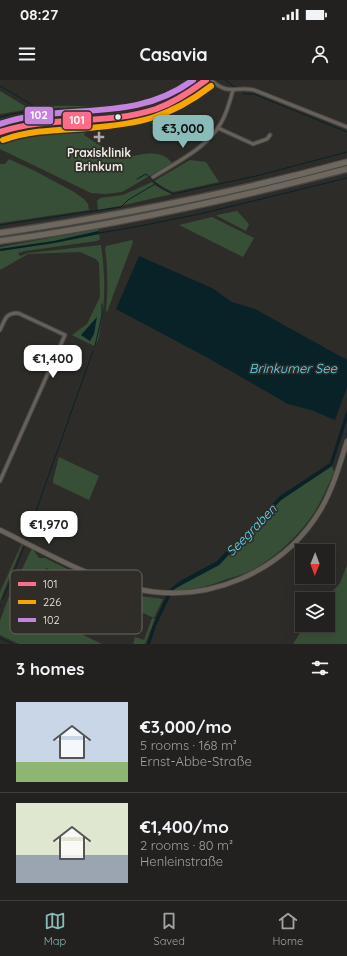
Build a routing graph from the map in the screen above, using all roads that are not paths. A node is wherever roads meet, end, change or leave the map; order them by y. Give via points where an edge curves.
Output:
1 (206, 80) edge
2 (211, 80) edge
3 (233, 90) junction
4 (347, 127) edge
5 (218, 128) junction
6 (0, 132) edge
7 (270, 135) dead end
8 (347, 162) edge
9 (347, 169) edge
10 (153, 177) dead end
11 (0, 233) edge
12 (0, 241) edge
13 (0, 330) edge
14 (347, 441) edge
15 (0, 481) edge
16 (0, 530) edge
17 (84, 570) edge
18 (142, 590) edge

1 - 6 street via 170,104 134,115 42,123
2 - 3 street
3 - 4 street via 254,90
3 - 5 street via 225,116
5 - 7 street via 253,144
5 - 10 street via 194,151
8 - 11 highway via 176,203
9 - 12 highway via 177,210
13 - 15 street via 6,317 11,313 18,313 64,336
14 - 18 main road via 336,476 320,509 306,530 287,550 264,567 233,582 206,590 174,593
16 - 17 main road

